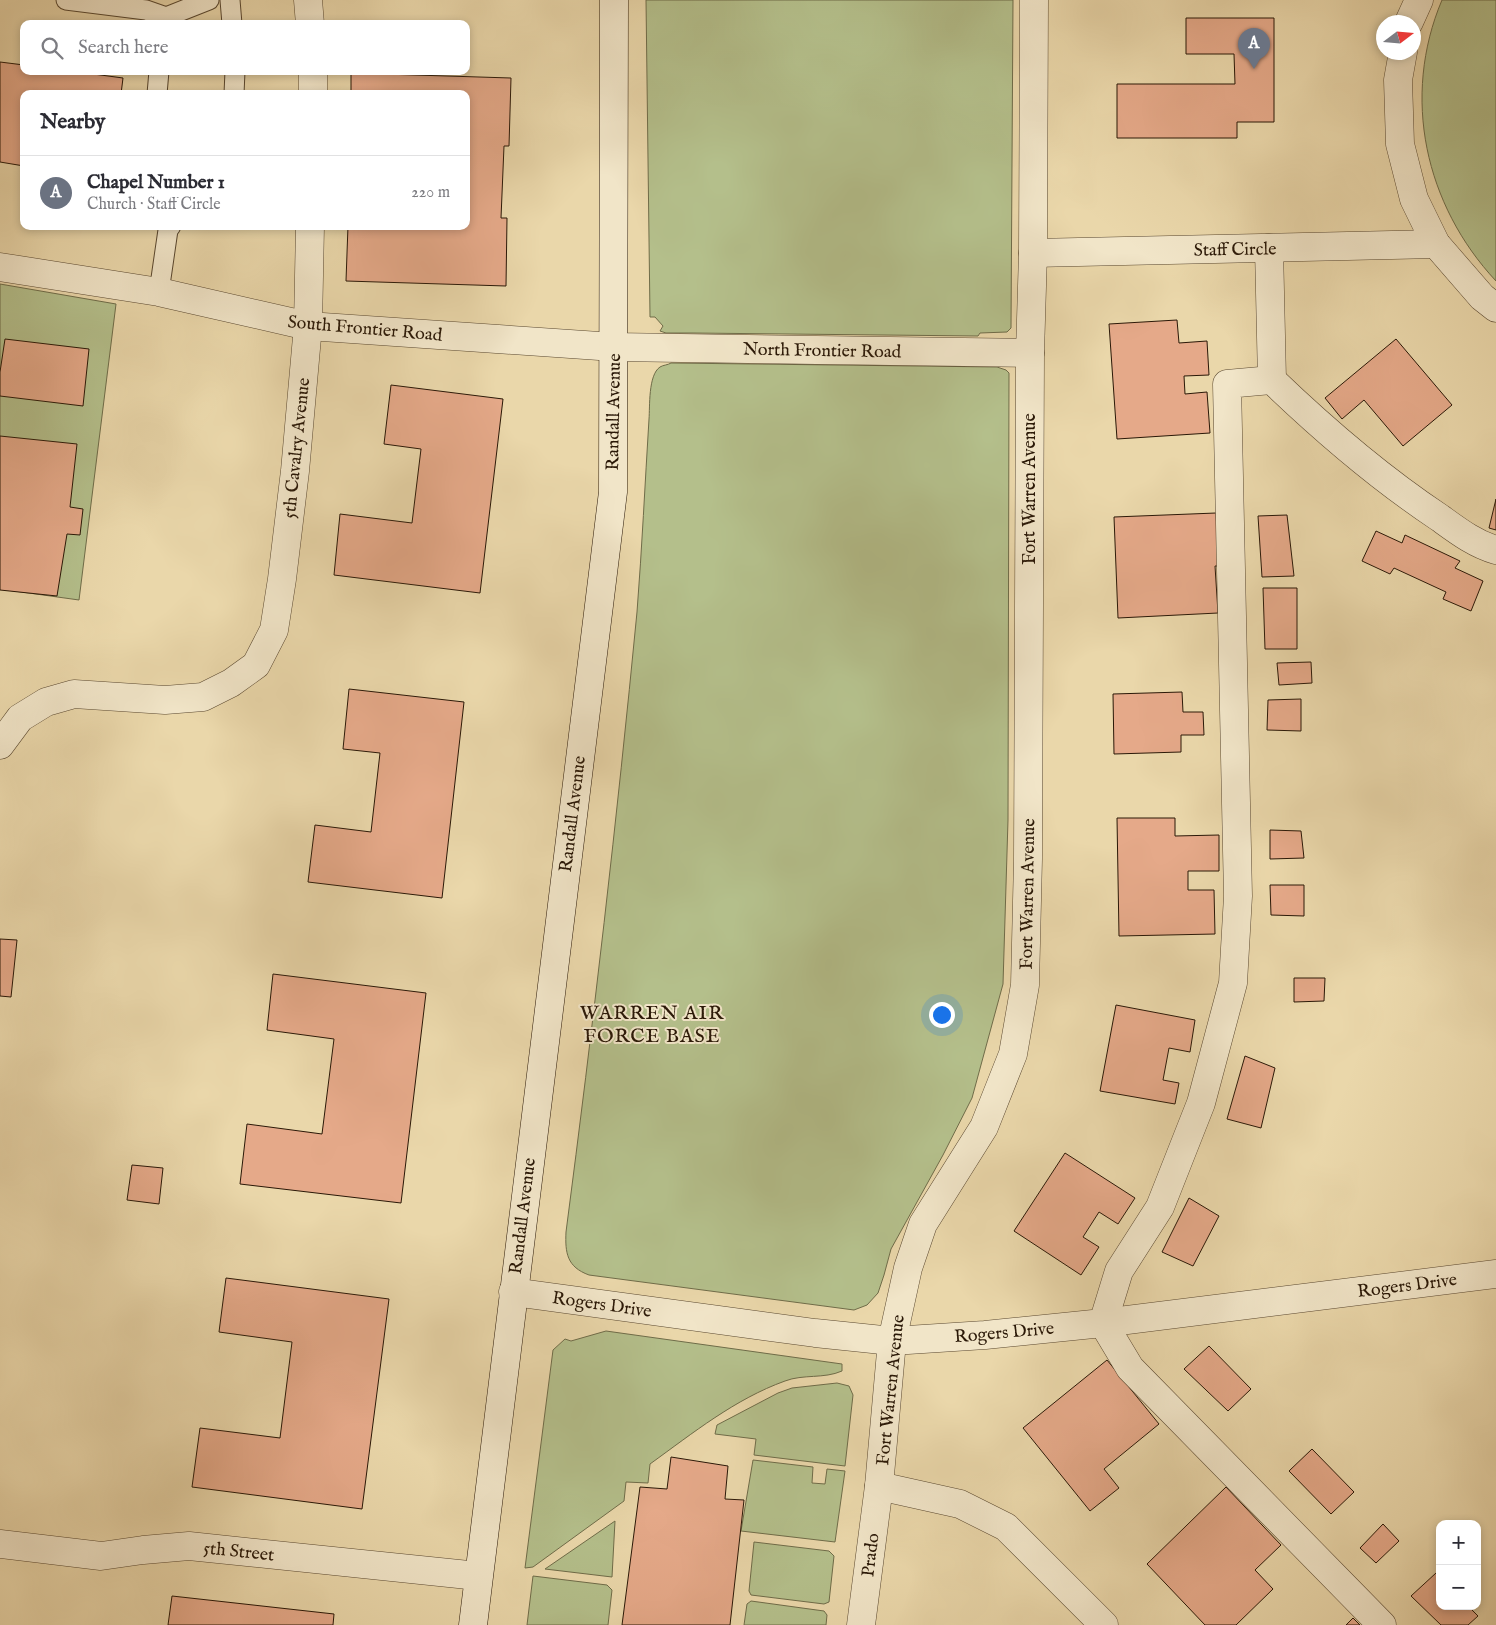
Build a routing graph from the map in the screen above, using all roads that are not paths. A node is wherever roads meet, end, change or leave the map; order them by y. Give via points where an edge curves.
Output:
1 (66, 0) edge
2 (209, 0) edge
3 (230, 0) edge
4 (308, 0) edge
5 (614, 0) edge
6 (1034, 0) edge
7 (1419, 0) edge
8 (1412, 15) edge
9 (165, 20) edge
10 (232, 20) edge
11 (310, 20) edge
12 (1402, 60) edge
13 (159, 75) edge
14 (235, 75) edge
15 (313, 75) edge
16 (158, 90) edge
17 (234, 90) edge
18 (313, 90) edge
19 (168, 230) edge
20 (310, 230) edge
21 (1436, 244) junction
22 (1269, 248) junction
23 (1033, 253) junction
24 (0, 267) edge
25 (159, 292) junction
26 (1496, 308) edge
27 (308, 326) junction
28 (614, 347) junction
29 (1030, 353) junction
30 (1272, 380) junction
31 (1496, 550) edge
32 (0, 745) edge
33 (1492, 1271) edge
34 (513, 1292) junction
35 (1103, 1323) junction
36 (892, 1340) junction
37 (880, 1486) junction
38 (0, 1544) edge
39 (478, 1576) junction
40 (473, 1625) edge
41 (861, 1625) edge
42 (1104, 1625) edge
43 (1382, 1625) edge

1 - 9 lane via 146,10
2 - 9 lane
3 - 10 lane
4 - 11 street
5 - 28 street, Randall Avenue
6 - 23 street, Fort Warren Avenue
7 - 8 street
12 - 21 street via 1398,80 1400,144 1414,199
13 - 16 lane
14 - 17 lane
15 - 18 street
19 - 25 lane
20 - 27 street, 5th Cavalry Avenue
21 - 22 street, Staff Circle
21 - 26 street via 1482,297
22 - 23 street, Staff Circle
22 - 30 street
23 - 29 street, Fort Warren Avenue
24 - 25 street, South Frontier Road
25 - 27 street, South Frontier Road
27 - 28 street, South Frontier Road
27 - 32 street, 5th Cavalry Avenue via 282,579 274,630 256,665 203,697 165,700 74,694 46,702 20,718
28 - 29 street, North Frontier Road
28 - 34 street, Randall Avenue via 612,492
29 - 36 street, Fort Warren Avenue via 1025,984 1014,1054 984,1127 923,1224 908,1268
30 - 31 street via 1314,420 1405,494 1481,546
30 - 35 street via 1227,384 1238,896 1233,983 1201,1103 1160,1207 1119,1271
33 - 35 street, Rogers Drive
34 - 36 street, Rogers Drive via 814,1333
34 - 39 street, Randall Avenue
35 - 36 street, Rogers Drive
35 - 43 street via 1130,1368
36 - 37 street, Fort Warren Avenue
37 - 41 street, Prado
37 - 42 street, Fort Warren Avenue via 960,1504 1006,1527
38 - 39 street, 5th Street via 101,1556 190,1546
39 - 40 street, Randall Avenue

